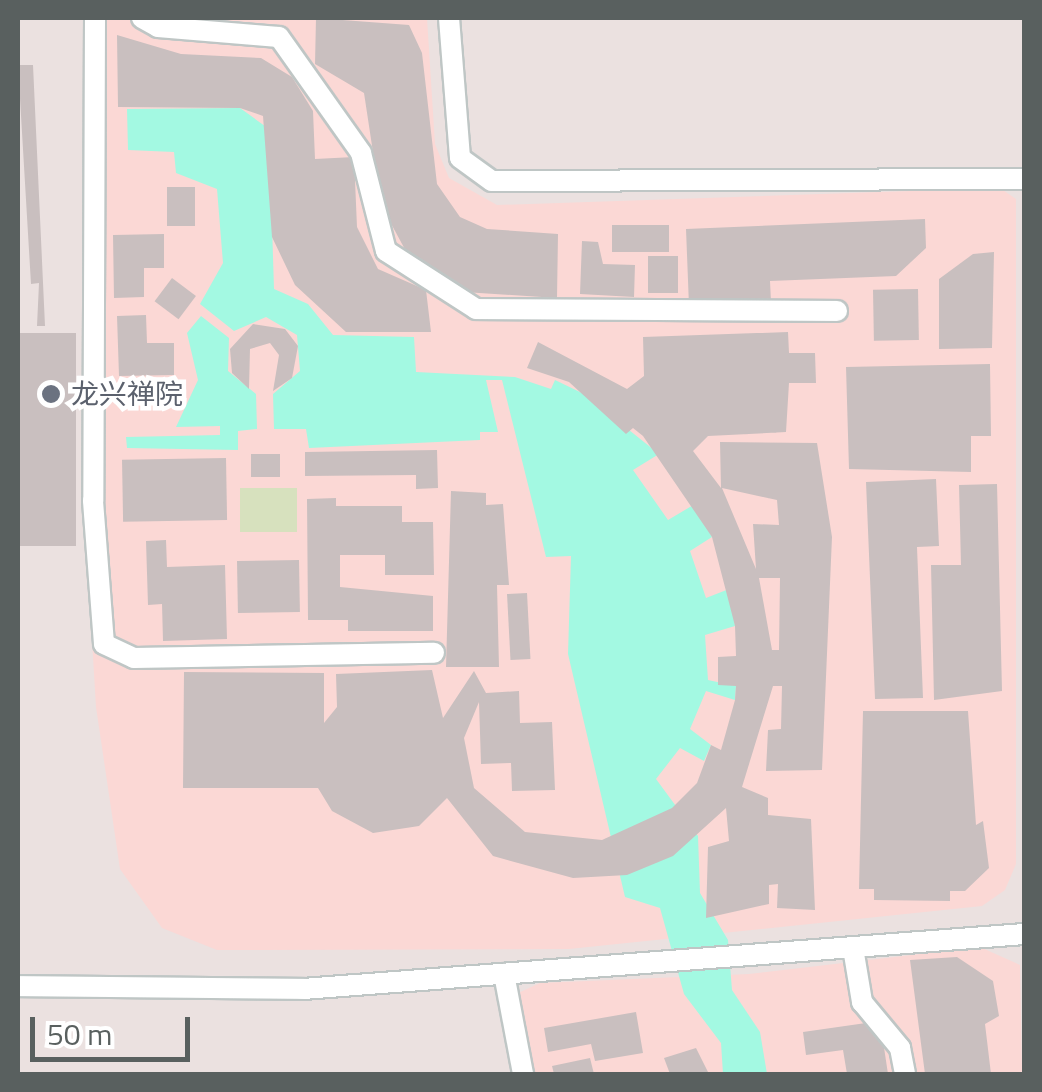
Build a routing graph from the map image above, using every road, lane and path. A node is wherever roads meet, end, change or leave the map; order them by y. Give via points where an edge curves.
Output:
1 (96, 18) edge
2 (142, 18) edge
3 (449, 18) edge
4 (200, 24) edge
5 (1024, 180) edge
6 (837, 310) dead end
7 (434, 652) dead end
8 (1024, 934) edge
9 (853, 948) junction
10 (504, 974) junction
11 (18, 986) edge
12 (522, 1074) edge
13 (905, 1074) edge

1 - 7 street via 93,501 104,644 134,658
2 - 4 street
3 - 5 street via 460,158 492,181 528,188
4 - 6 street via 278,37 362,153 386,250 476,309
8 - 9 street
9 - 10 street
9 - 13 street via 862,1002 900,1048
10 - 11 street via 303,988
10 - 12 street

